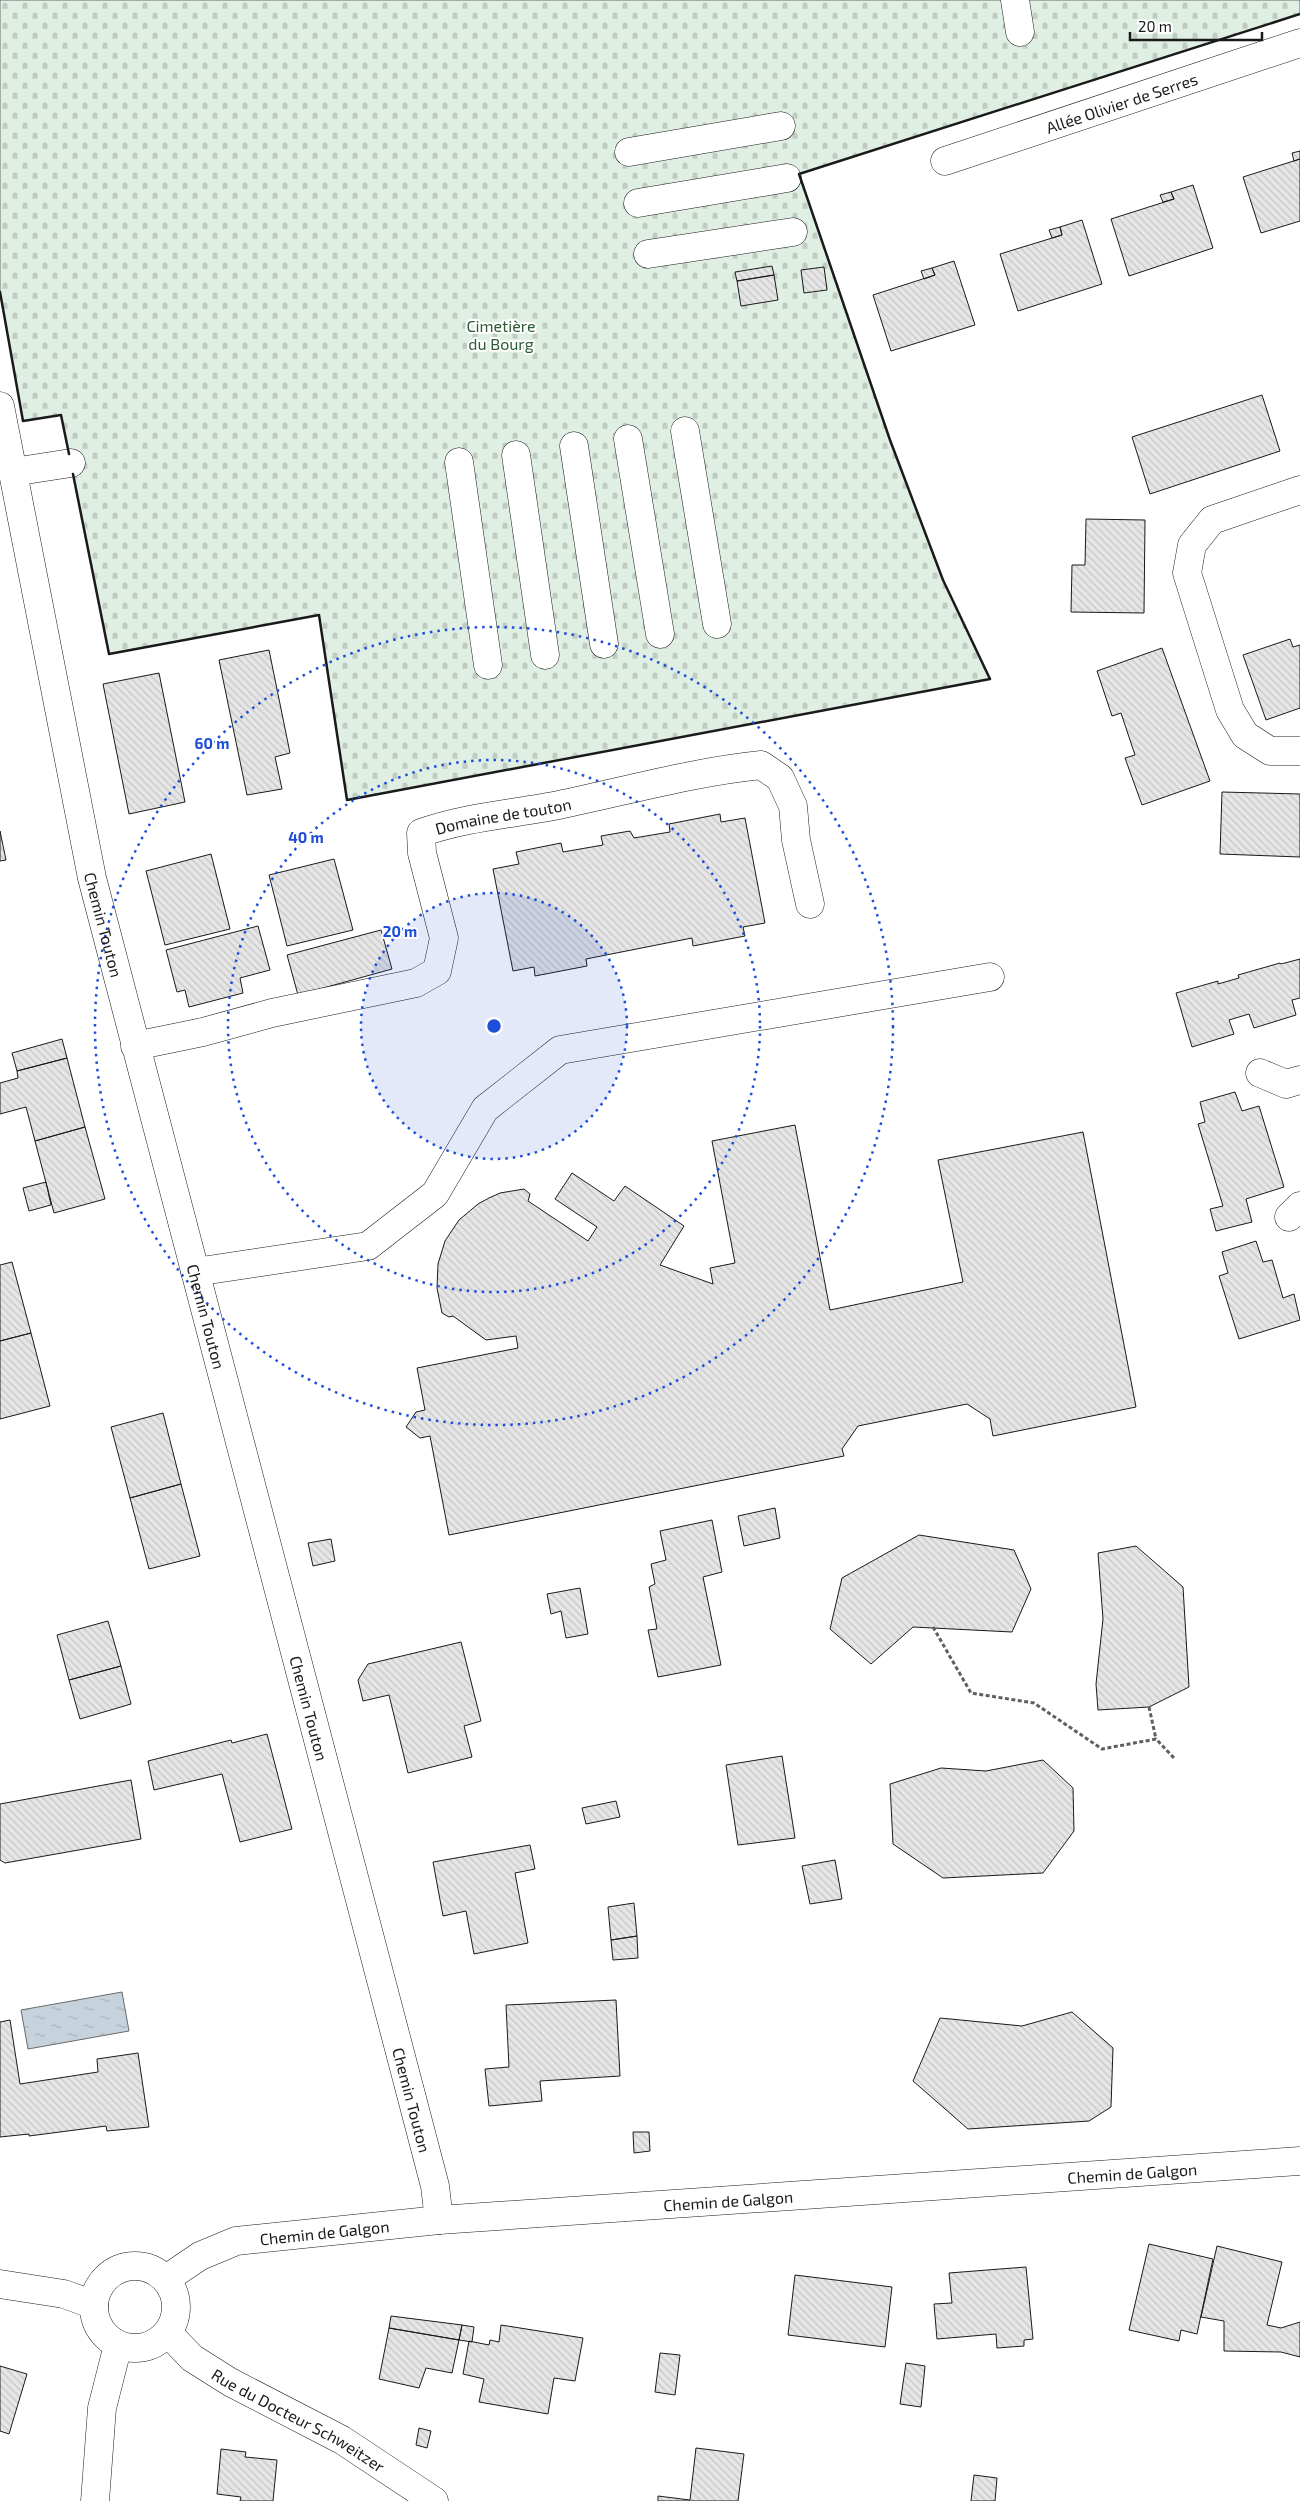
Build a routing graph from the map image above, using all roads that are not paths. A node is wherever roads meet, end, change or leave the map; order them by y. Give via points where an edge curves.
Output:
1 (1015, 0) edge
2 (1020, 32) dead end
3 (1300, 43) edge
4 (781, 126) dead end
5 (629, 152) dead end
6 (945, 161) dead end
7 (787, 178) dead end
8 (638, 203) dead end
9 (793, 232) dead end
10 (648, 254) dead end
11 (0, 406) edge
12 (685, 431) dead end
13 (628, 439) dead end
14 (574, 446) dead end
15 (516, 455) dead end
16 (459, 462) dead end
17 (71, 463) dead end
18 (13, 472) junction
19 (1300, 490) edge
20 (717, 624) dead end
21 (660, 634) dead end
22 (604, 644) dead end
23 (545, 655) dead end
24 (488, 665) dead end
25 (1300, 751) edge
26 (810, 904) dead end
27 (990, 977) dead end
28 (135, 1046) junction
29 (1260, 1073) dead end
30 (1300, 1080) edge
31 (195, 1272) junction
32 (1300, 2161) edge
33 (440, 2220) junction
34 (166, 2279) junction
35 (0, 2284) edge
36 (94, 2304) junction
37 (168, 2333) junction
38 (118, 2345) junction
39 (95, 2501) edge
40 (434, 2501) edge

1 - 2 street
3 - 6 street, Allée Olivier de Serres
4 - 5 street
7 - 8 street
9 - 10 street
11 - 18 street, Chemin Touton
12 - 20 street
13 - 21 street
14 - 22 street
15 - 23 street
16 - 24 street
17 - 18 street
18 - 28 street, Chemin Touton via 92,878
19 - 25 street via 1212,520 1192,545 1186,573 1230,710 1245,735 1270,751
26 - 28 street, Domaine de touton via 796,840 793,806 780,778 761,765 724,769 516,814 446,824 421,833 422,853 444,938 437,971 416,983
27 - 31 street via 560,1050 485,1109 435,1194 368,1246
28 - 31 street, Chemin Touton
29 - 30 street via 1286,1084
31 - 33 street, Chemin Touton via 435,2186
32 - 33 street, Chemin de Galgon
33 - 34 street, Chemin de Galgon via 236,2241 200,2256
34 - 36 street via 153,2269 122,2268 108,2276 98,2289
34 - 37 street via 176,2300 174,2323
35 - 36 street via 64,2294
36 - 38 street via 96,2321 104,2335
37 - 38 street via 145,2348
37 - 40 street, Rue du Docteur Schweitzer via 192,2358 342,2440
38 - 39 street via 102,2408

